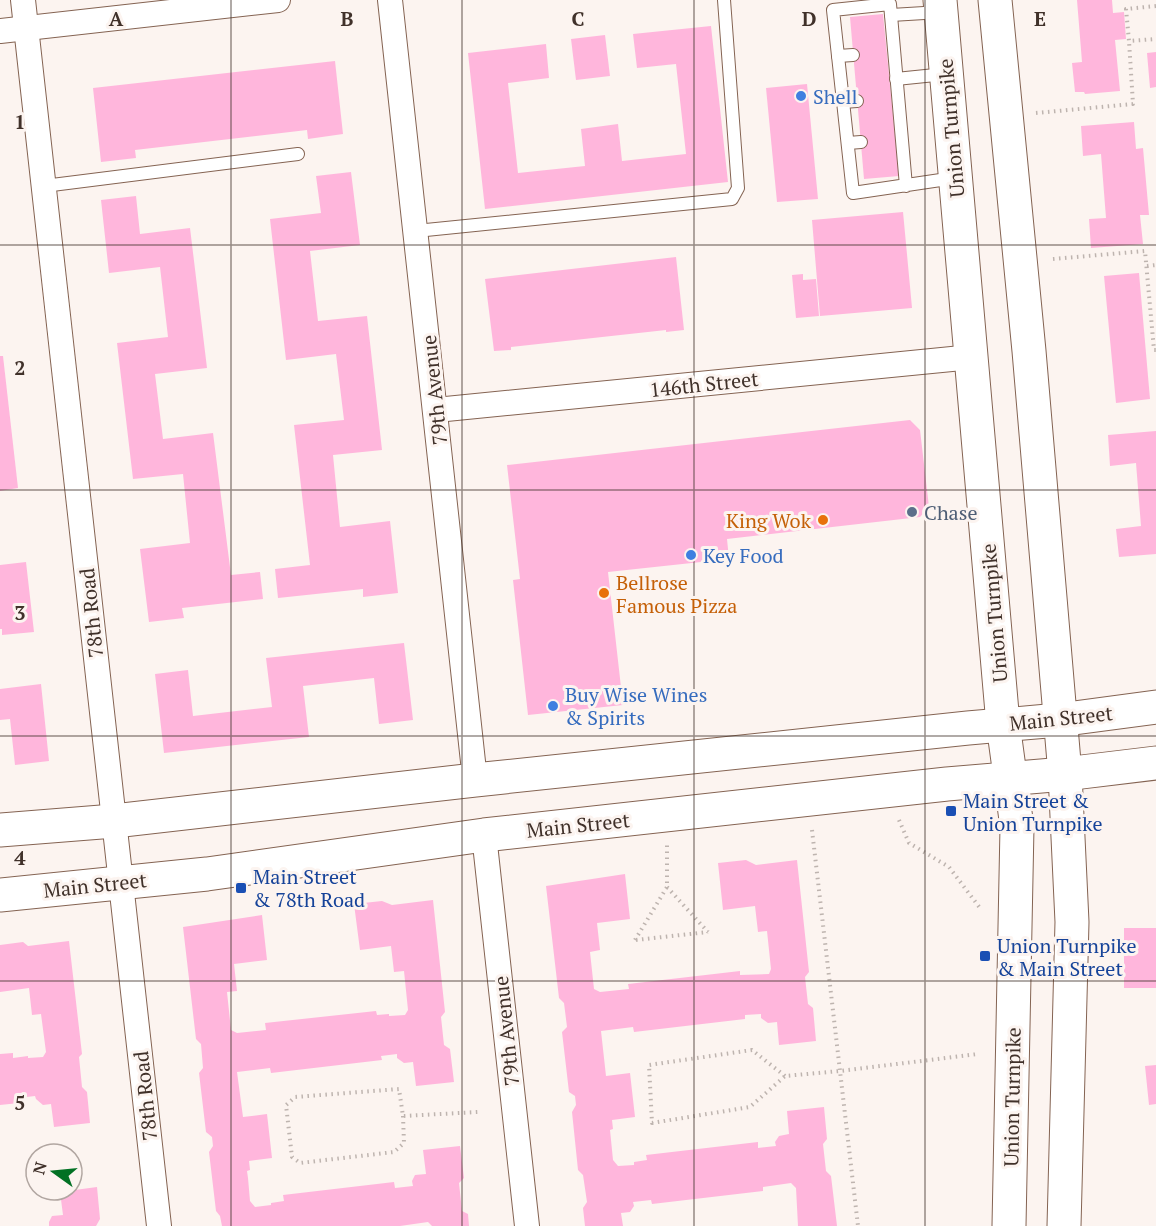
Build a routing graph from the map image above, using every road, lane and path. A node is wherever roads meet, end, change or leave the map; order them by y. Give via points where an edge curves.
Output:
1 (23, 0) edge
2 (278, 0) edge
3 (390, 0) edge
4 (724, 0) edge
5 (995, 0) edge
6 (857, 4) edge
7 (941, 6) edge
8 (1156, 6) edge
9 (891, 15) junction
10 (26, 28) junction
11 (0, 31) edge
12 (1156, 39) edge
13 (1129, 41) junction
14 (853, 54) dead end
15 (838, 56) junction
16 (946, 74) junction
17 (896, 79) junction
18 (843, 102) junction
19 (857, 102) dead end
20 (1035, 113) dead end
21 (298, 154) dead end
22 (956, 178) junction
23 (44, 186) junction
24 (906, 186) junction
25 (416, 231) junction
26 (1049, 260) dead end
27 (1156, 265) edge
28 (1147, 266) junction
29 (1154, 317) edge
30 (1156, 350) edge
31 (972, 357) junction
32 (436, 411) junction
33 (1156, 707) edge
34 (1059, 720) junction
35 (1003, 724) junction
36 (1156, 763) edge
37 (1065, 774) junction
38 (1010, 778) junction
39 (475, 780) junction
40 (898, 819) dead end
41 (114, 821) junction
42 (812, 828) dead end
43 (0, 830) edge
44 (484, 835) junction
45 (667, 844) dead end
46 (121, 884) junction
47 (667, 887) junction
48 (0, 895) edge
49 (980, 908) dead end
50 (978, 1054) dead end
51 (840, 1071) junction
52 (785, 1076) junction
53 (478, 1112) dead end
54 (403, 1116) junction
55 (159, 1226) edge
56 (527, 1226) edge
57 (858, 1226) edge
58 (1009, 1226) edge
59 (1064, 1226) edge

1 - 10 street, 78th Road
2 - 10 street
3 - 25 street, 79th Avenue
4 - 25 lane via 738,188 732,199
5 - 34 main road
6 - 9 lane via 890,4
6 - 15 lane via 834,10
7 - 9 lane
7 - 16 main road, Union Turnpike
8 - 13 path via 1126,9
9 - 17 lane via 890,51
10 - 11 street
10 - 23 street, 78th Road
12 - 13 path
13 - 20 path via 1133,104
14 - 15 lane
15 - 18 lane
16 - 17 lane
16 - 22 main road, Union Turnpike
17 - 24 lane
18 - 19 lane
18 - 24 lane via 854,143 853,193
21 - 23 lane
22 - 24 lane
22 - 31 main road, Union Turnpike
23 - 41 street, 78th Road
25 - 32 street, 79th Avenue
26 - 28 path via 1145,251
27 - 28 path
28 - 29 path
29 - 30 path
31 - 32 street, 146th Street
31 - 35 main road, Union Turnpike
32 - 39 street, 79th Avenue
33 - 34 main road, Main Street
34 - 35 main road, Main Street
34 - 37 main road
35 - 38 main road, Union Turnpike
35 - 39 main road, Main Street
36 - 37 main road, Main Street
37 - 38 main road, Main Street
37 - 59 main road via 1072,922
38 - 44 main road, Main Street
38 - 58 main road, Union Turnpike via 1017,827
39 - 41 main road, Main Street
40 - 49 path via 909,843 949,867
41 - 43 main road, Main Street
41 - 46 street, 78th Road
42 - 51 path
44 - 46 main road, Main Street
44 - 56 street, 79th Avenue
45 - 47 path
46 - 48 main road, Main Street
46 - 55 street, 78th Road
47 - 47 path via 657,905 635,940 708,932
50 - 51 path
51 - 52 path
51 - 57 path
52 - 52 path via 750,1107 652,1124 649,1065 752,1050
53 - 54 path
54 - 54 path via 399,1089 295,1097 286,1105 292,1157 300,1163 394,1152 404,1143

